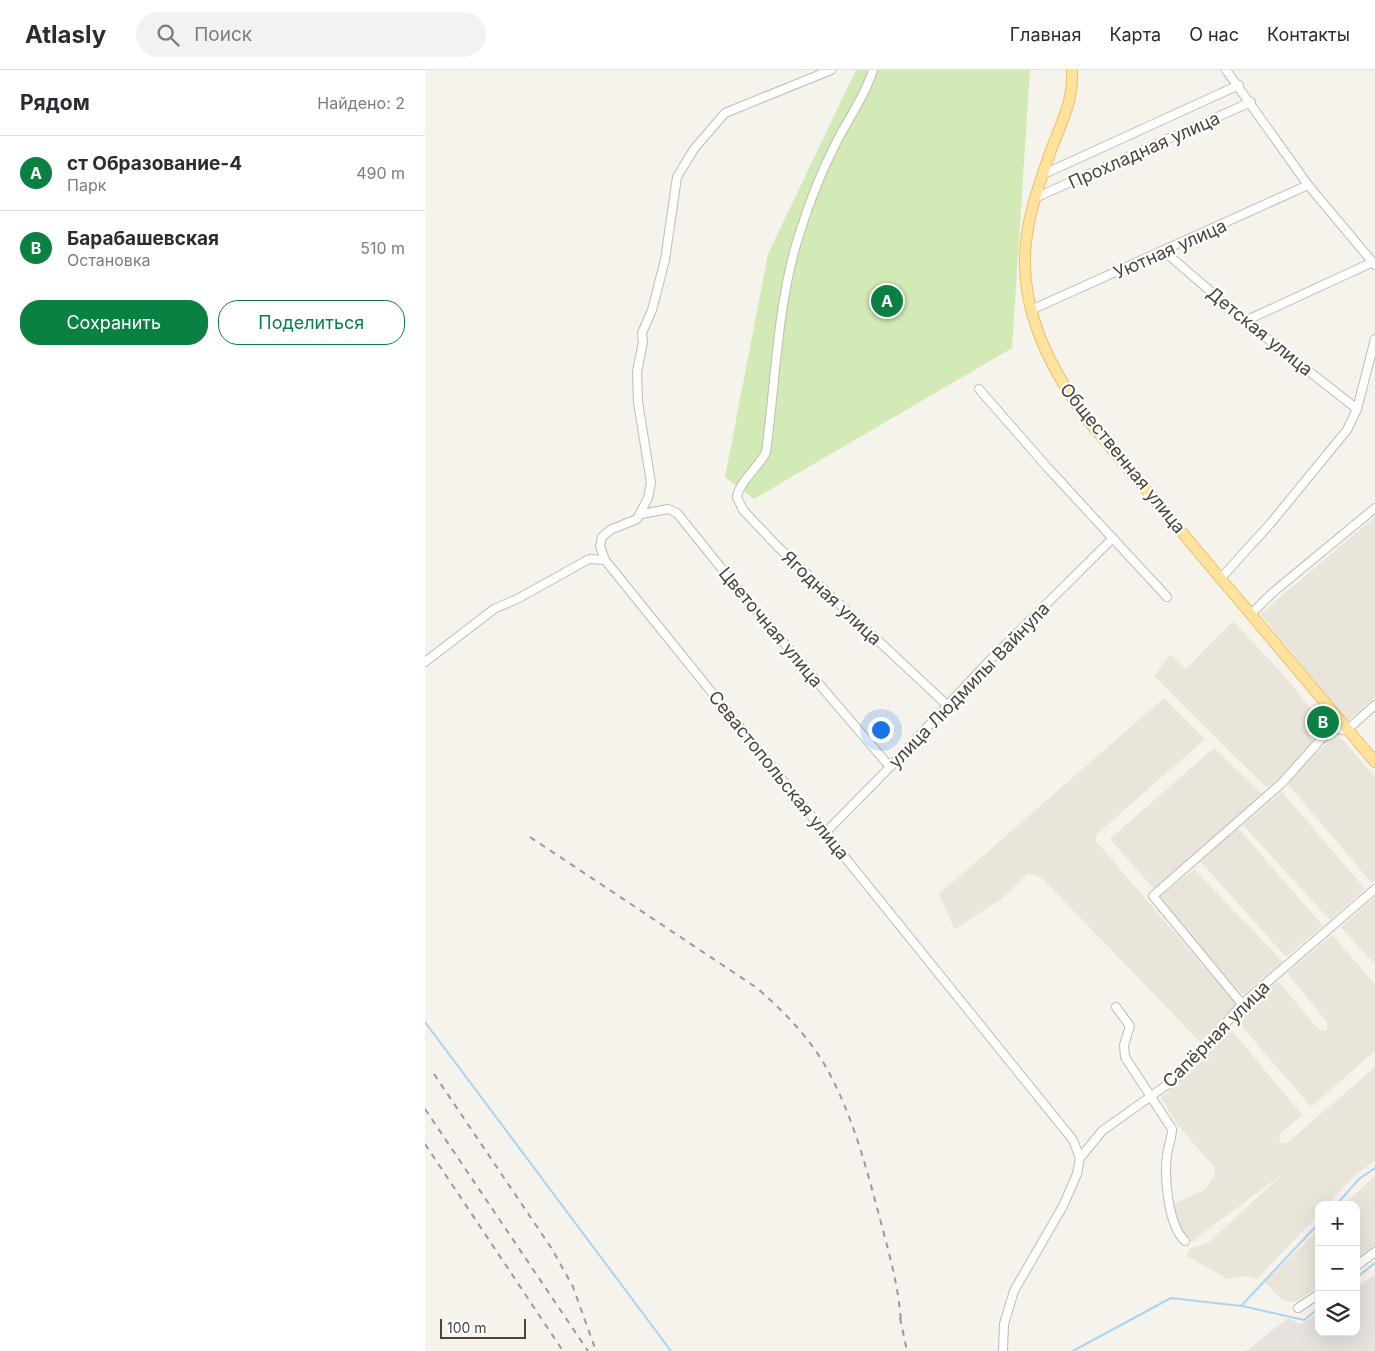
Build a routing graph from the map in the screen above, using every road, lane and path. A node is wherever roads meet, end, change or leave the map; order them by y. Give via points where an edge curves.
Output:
1 (831, 70) edge
2 (873, 70) edge
3 (1072, 70) edge
4 (1227, 70) edge
5 (1239, 85) junction
6 (1251, 102) junction
7 (1044, 174) junction
8 (1308, 185) junction
9 (1037, 197) junction
10 (1165, 252) junction
11 (1374, 264) edge
12 (1031, 310) junction
13 (1245, 321) junction
14 (1375, 340) edge
15 (979, 389) dead end
16 (1357, 409) junction
17 (1375, 508) edge
18 (641, 514) junction
19 (1113, 538) junction
20 (605, 560) junction
21 (1221, 578) junction
22 (1167, 597) dead end
23 (1252, 613) junction
24 (425, 662) edge
25 (1375, 705) edge
26 (947, 706) junction
27 (1347, 730) junction
28 (1375, 762) edge
29 (890, 767) junction
30 (826, 832) junction
31 (1375, 889) edge
32 (1242, 1004) junction
33 (1115, 1007) dead end
34 (1152, 1096) junction
35 (1080, 1158) junction
36 (1185, 1241) dead end
37 (1375, 1252) edge
38 (1360, 1263) edge
39 (1315, 1297) edge
40 (1298, 1308) dead end
41 (1003, 1351) edge

1 - 18 street via 725,112 694,149 677,177 665,260 652,310 642,333 637,372 638,402 651,483
2 - 26 street, Ягодная улица via 868,86 823,169 800,232 787,283 766,452 744,482 737,498 755,524
3 - 7 main road, Общественная улица via 1069,107
4 - 5 street
5 - 6 street
5 - 7 street
6 - 8 street
6 - 9 street, Прохладная улица
7 - 9 main road, Общественная улица
8 - 10 street, Уютная улица
8 - 11 street
9 - 12 main road, Общественная улица via 1027,235 1027,293
10 - 12 street, Уютная улица
10 - 13 street, Детская улица
11 - 13 street
12 - 21 main road, Общественная улица via 1044,349 1076,403
13 - 16 street, Детская улица
14 - 16 street
15 - 19 street
16 - 21 street via 1326,456
17 - 23 street
18 - 20 street via 602,537 600,546
18 - 29 street, Цветочная улица via 669,509 677,513
19 - 22 street
19 - 26 street, улица Людмилы Вайнула
20 - 24 street via 589,559 494,609
20 - 30 street, Севастопольская улица
21 - 23 main road, Общественная улица
23 - 27 main road, Общественная улица
25 - 27 street
26 - 29 street, улица Людмилы Вайнула
27 - 28 main road, Общественная улица
27 - 32 street via 1335,729 1323,737 1282,783 1153,896
29 - 30 street, улица Людмилы Вайнула
30 - 35 street, Севастопольская улица via 1073,1140
31 - 32 street, Сапёрная улица
32 - 34 street, Сапёрная улица via 1175,1079
33 - 34 street via 1131,1026 1124,1044 1125,1057
34 - 35 street, Сапёрная улица via 1102,1131
34 - 36 street via 1173,1129 1167,1154 1167,1176 1172,1218 1176,1231
35 - 41 street via 1077,1174 1063,1206 1014,1291 1003,1324
37 - 38 street
39 - 40 street

